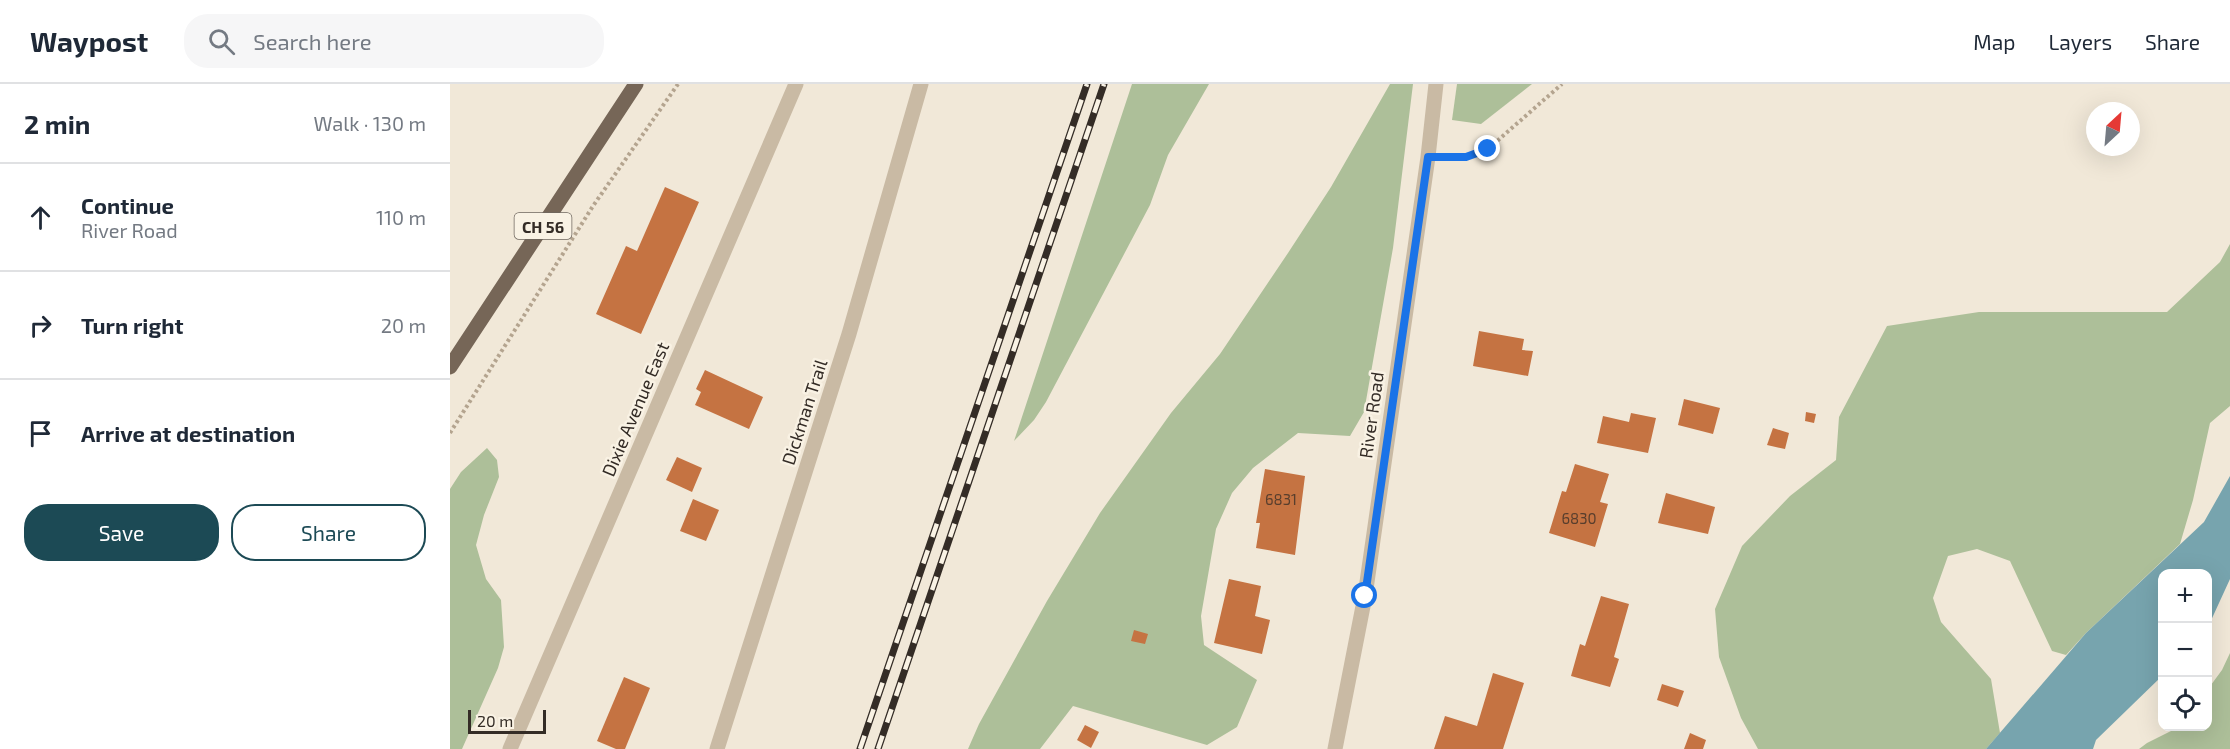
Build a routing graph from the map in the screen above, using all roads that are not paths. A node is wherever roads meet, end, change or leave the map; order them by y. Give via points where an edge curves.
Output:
1 (636, 84) edge
2 (796, 84) edge
3 (921, 84) edge
4 (1436, 84) edge
5 (450, 368) edge
6 (510, 749) edge
7 (717, 749) edge
8 (1335, 749) edge

1 - 5 main road, CH 56
2 - 6 street, Dixie Avenue East
3 - 7 street, Dickman Trail via 849,334
4 - 8 street, River Road via 1365,596

